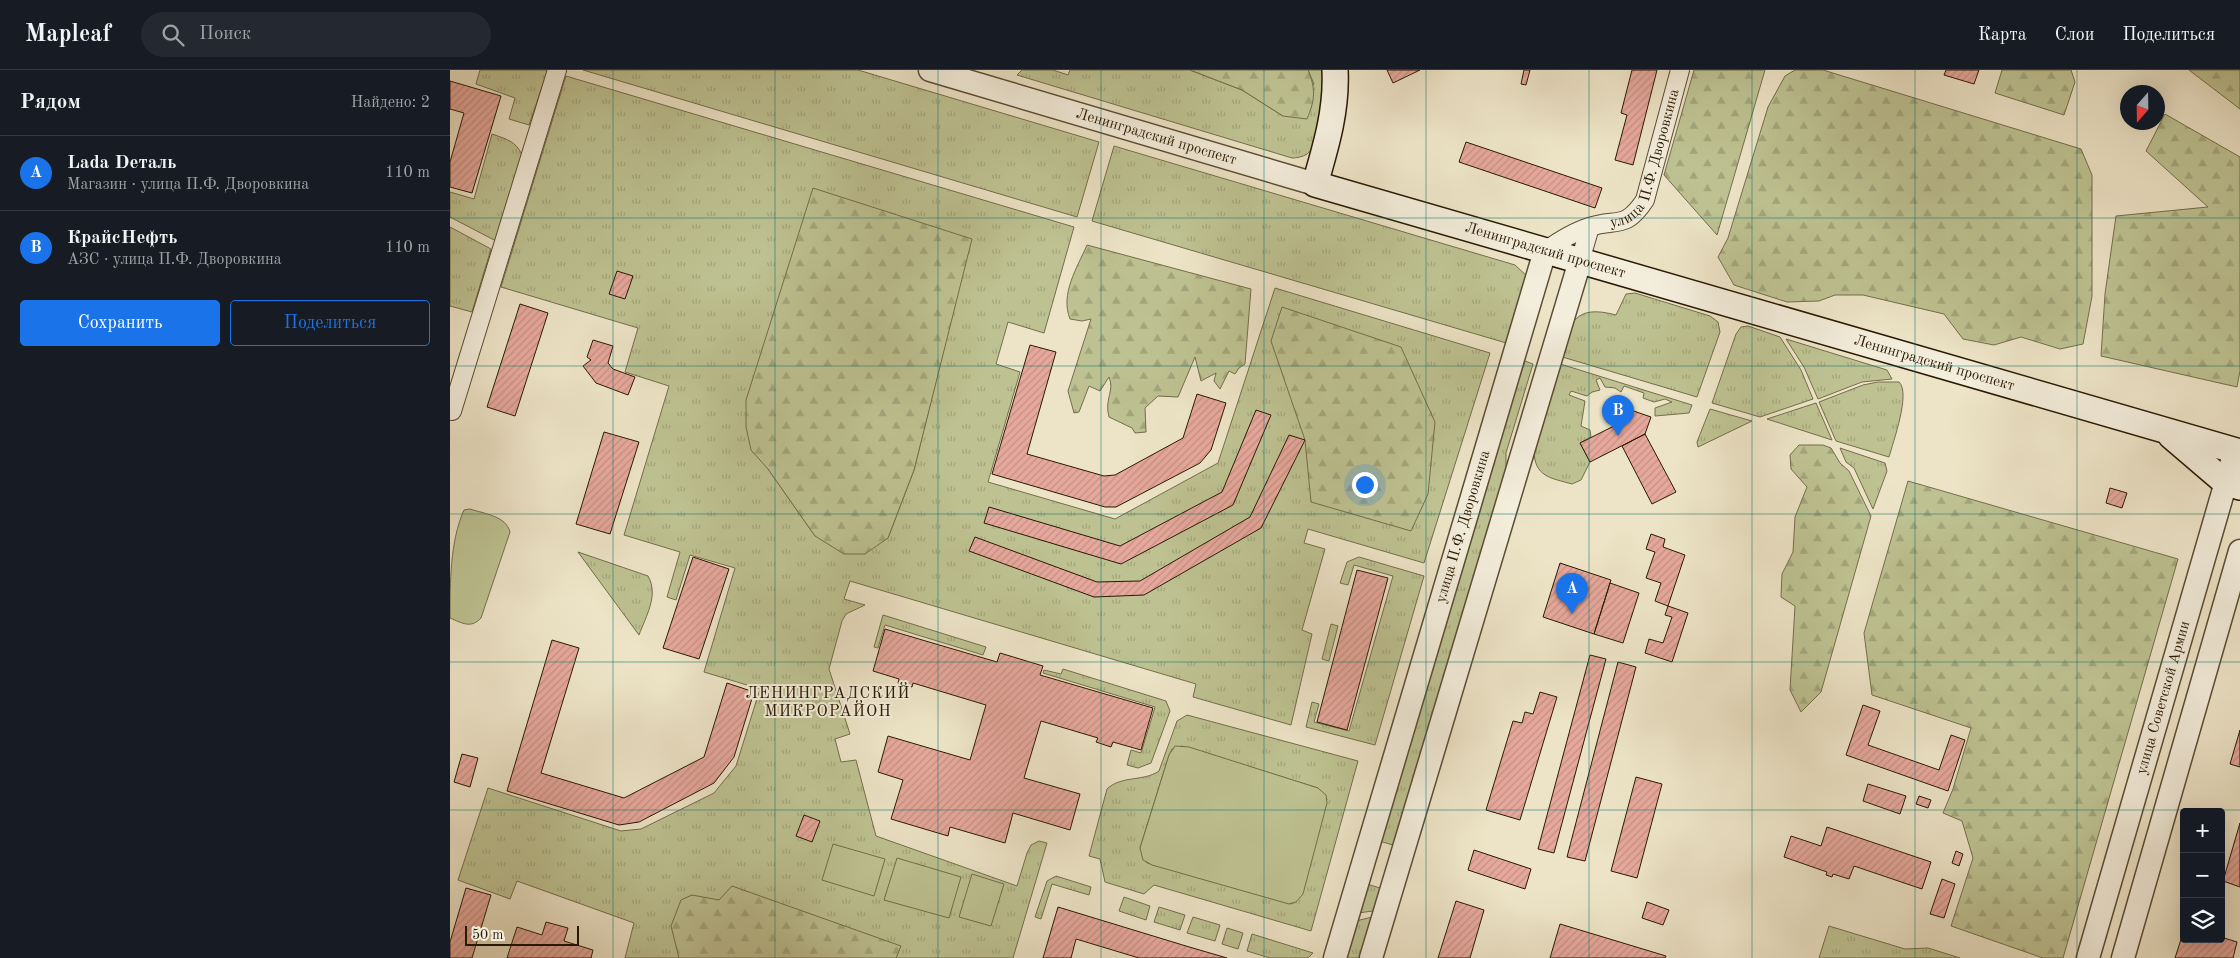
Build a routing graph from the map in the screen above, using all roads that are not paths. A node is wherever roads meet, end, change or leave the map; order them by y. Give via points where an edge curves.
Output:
1 (557, 70) edge
2 (930, 70) edge
3 (1335, 70) edge
4 (1680, 70) edge
5 (1315, 184) junction
6 (1590, 226) junction
7 (1545, 251) junction
8 (1580, 261) junction
9 (450, 410) edge
10 (2162, 429) junction
11 (2238, 450) edge
12 (2233, 485) edge
13 (2240, 551) edge
14 (1367, 851) junction
15 (1400, 862) junction
16 (2089, 954) edge
17 (1335, 958) edge
18 (1371, 958) edge
19 (2117, 958) edge
20 (2123, 958) edge

1 - 9 street
2 - 5 street, Ленинградский проспект
3 - 5 main road via 1329,134
4 - 6 street, улица П.Ф. Дворовкина via 1645,200 1635,215 1619,223
5 - 7 main road, Ленинградский проспект
6 - 7 street, улица П.Ф. Дворовкина via 1564,237
6 - 8 street, улица П.Ф. Дворовкина
7 - 8 main road, Ленинградский проспект
7 - 14 street, улица П.Ф. Дворовкина
8 - 10 main road, Ленинградский проспект
8 - 15 street, улица П.Ф. Дворовкина
10 - 11 main road, Ленинградский проспект
10 - 12 main road, Ленинградский проспект
11 - 12 street, улица Советской Армии
12 - 16 street, улица Советской Армии
13 - 20 street
14 - 15 street
14 - 17 street, улица П.Ф. Дворовкина
15 - 18 street, улица П.Ф. Дворовкина
16 - 19 street, улица Советской Армии

